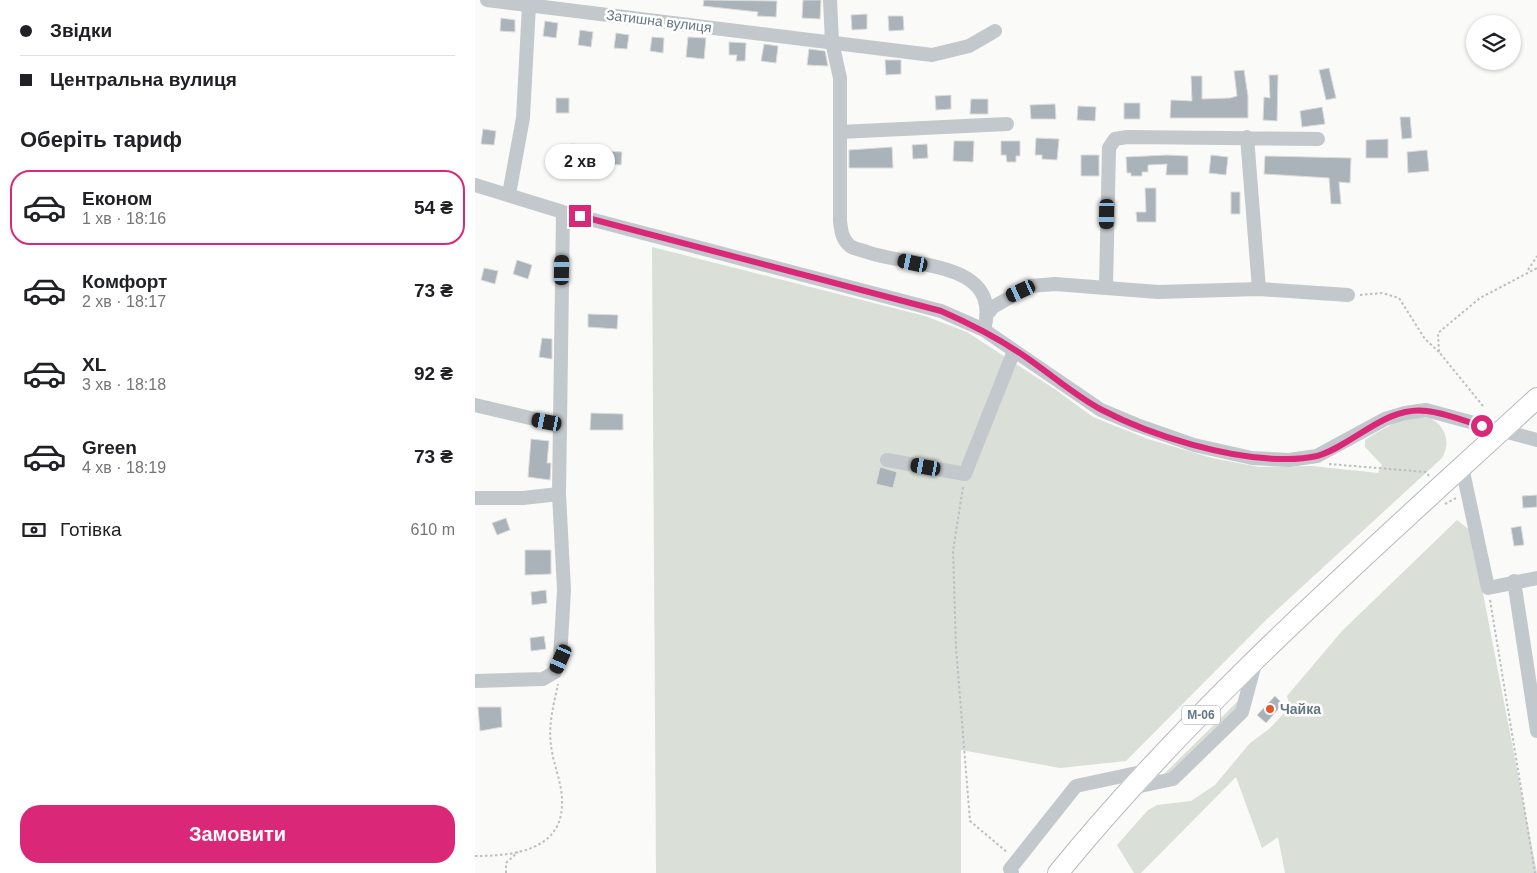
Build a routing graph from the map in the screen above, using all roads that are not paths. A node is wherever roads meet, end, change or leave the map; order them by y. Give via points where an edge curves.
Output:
1 (487, 0) edge
2 (830, 0) edge
3 (529, 5) junction
4 (995, 31) dead end
5 (832, 42) junction
6 (1007, 124) dead end
7 (840, 132) junction
8 (1247, 137) junction
9 (1318, 139) dead end
10 (475, 185) edge
11 (509, 194) junction
12 (563, 212) junction
13 (1106, 287) junction
14 (1259, 290) junction
15 (1348, 295) road end
16 (988, 313) junction
17 (984, 330) junction
18 (1014, 351) junction
19 (1537, 398) edge
20 (475, 405) edge
21 (560, 425) junction
22 (1500, 432) junction
23 (1537, 440) edge
24 (887, 460) dead end
25 (1462, 467) junction
26 (559, 494) junction
27 (475, 498) edge
28 (1537, 578) edge
29 (1514, 582) junction
30 (1256, 660) junction
31 (475, 681) edge
32 (1537, 731) edge
33 (1145, 771) junction
34 (1130, 788) junction
35 (1014, 867) edge
36 (1058, 873) edge

1 - 3 street, Затишна вулиця
2 - 5 street
3 - 5 street, Затишна вулиця
3 - 11 street via 523,118
4 - 5 street, Затишна вулиця via 969,46 932,55
5 - 7 street via 840,78
6 - 7 street
7 - 16 street via 840,221 843,236 850,246 874,254 934,265 965,277 985,296
8 - 9 street
8 - 13 street via 1115,139 1109,148
8 - 14 street
10 - 11 street
11 - 12 street
12 - 17 street via 941,311
12 - 21 street
13 - 14 street via 1158,292
13 - 16 street via 1030,286
14 - 15 street
16 - 17 street
17 - 18 street
18 - 22 street via 1101,410 1195,445 1252,458 1289,460 1317,456 1385,419 1426,410
18 - 24 street via 965,474
19 - 22 highway, М-06
20 - 21 street
21 - 26 street
22 - 23 street
22 - 25 highway, М-06
25 - 29 street via 1488,588
25 - 30 highway, М-06
26 - 27 street
26 - 31 street via 563,590 561,659 555,672 543,679
28 - 29 street
29 - 32 street
30 - 33 highway, М-06
30 - 34 street via 1242,712 1173,780
33 - 34 highway, М-06
33 - 35 street via 1076,786
34 - 36 highway, М-06

